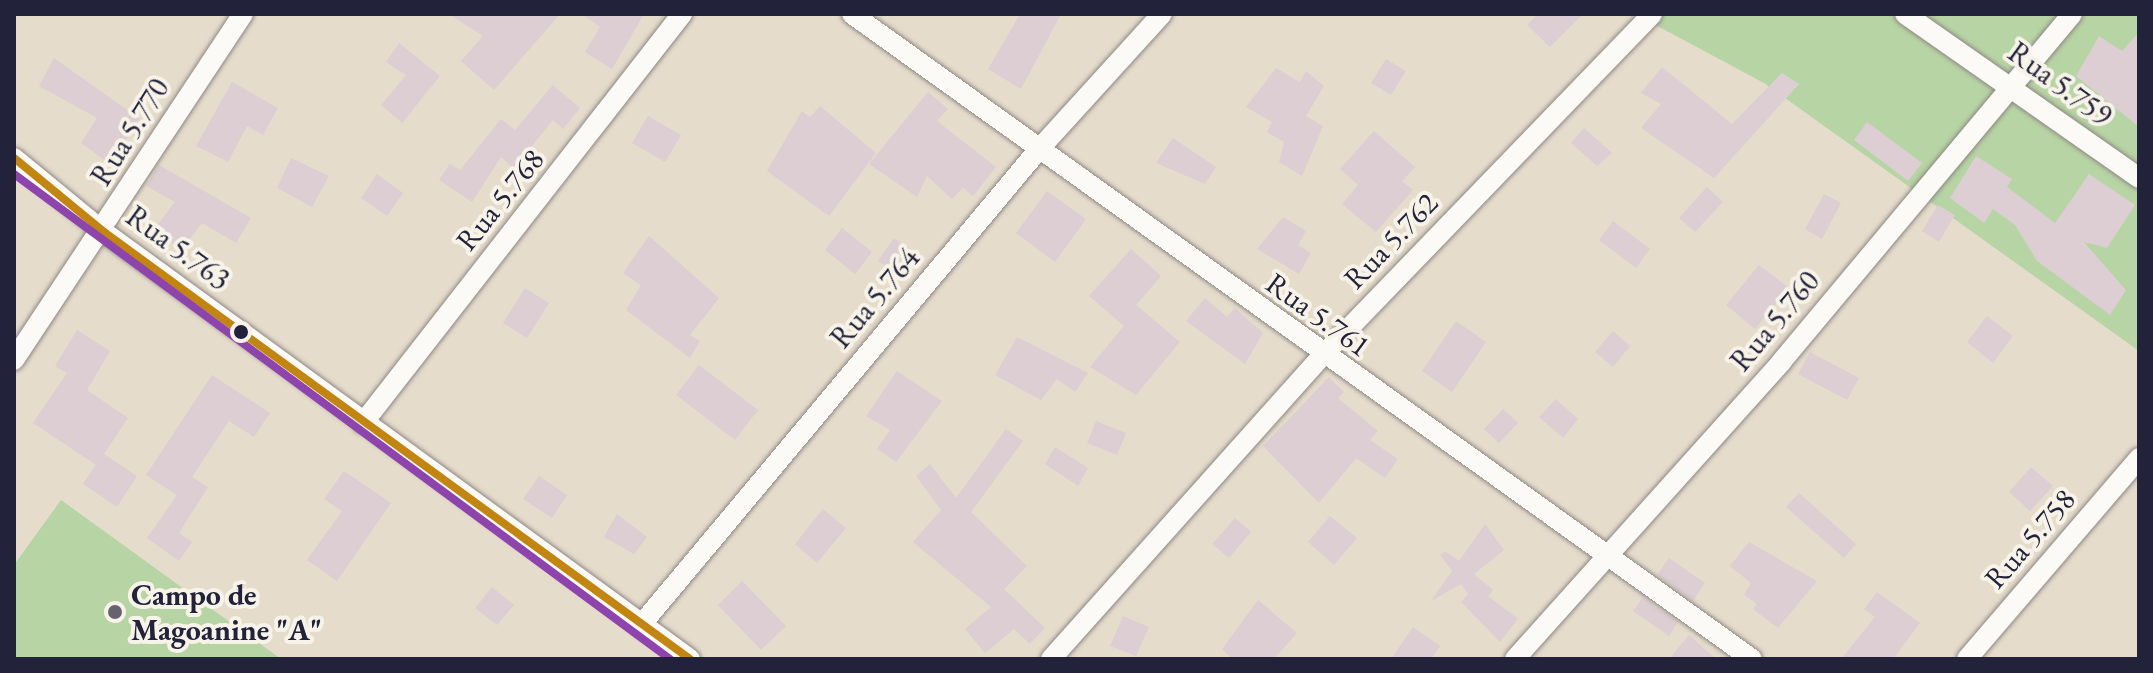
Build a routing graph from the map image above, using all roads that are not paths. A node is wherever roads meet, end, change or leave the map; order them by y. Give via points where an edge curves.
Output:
1 (243, 14) edge
2 (682, 14) edge
3 (852, 14) edge
4 (1162, 14) edge
5 (1652, 14) edge
6 (1905, 14) edge
7 (2072, 14) edge
8 (2012, 84) junction
9 (1040, 148) junction
10 (14, 158) edge
11 (2139, 178) edge
12 (104, 232) junction
13 (1322, 356) junction
14 (14, 360) edge
15 (363, 423) junction
16 (2139, 458) edge
17 (1608, 554) junction
18 (641, 625) junction
19 (690, 659) edge
20 (1051, 659) edge
21 (1515, 659) edge
22 (1752, 659) edge
23 (1967, 659) edge

1 - 12 street, Rua 5.770
2 - 15 street, Rua 5.768
3 - 9 street, Rua 5.761
4 - 9 street, Rua 5.764
5 - 13 street, Rua 5.762
6 - 8 street, Rua 5.759
7 - 8 street, Rua 5.760
8 - 11 street, Rua 5.759
8 - 17 street, Rua 5.760 via 1782,361
9 - 13 street, Rua 5.761
9 - 18 street, Rua 5.764
10 - 12 street, Rua 5.763
12 - 14 street, Rua 5.770
12 - 15 street, Rua 5.763
13 - 17 street, Rua 5.761
13 - 20 street, Rua 5.762
15 - 18 street, Rua 5.763
16 - 23 street, Rua 5.758
17 - 21 street, Rua 5.760
17 - 22 street, Rua 5.761
18 - 19 street, Rua 5.763

